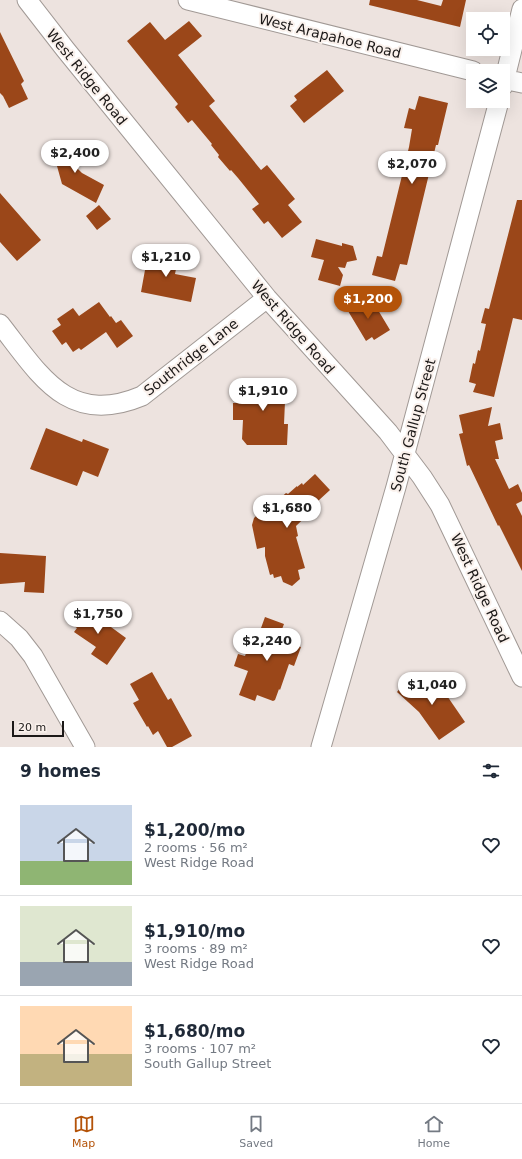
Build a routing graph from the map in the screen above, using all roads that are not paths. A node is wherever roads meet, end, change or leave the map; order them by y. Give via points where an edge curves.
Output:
1 (27, 0) edge
2 (188, 0) edge
3 (249, 7) edge
4 (522, 9) edge
5 (466, 69) edge
6 (510, 72) edge
7 (497, 108) edge
8 (266, 298) junction
9 (0, 324) edge
10 (405, 454) junction
11 (0, 621) edge
12 (522, 676) edge
13 (85, 747) edge
14 (321, 747) edge

1 - 8 street, West Ridge Road
2 - 3 street, West Arapahoe Road
3 - 5 street, West Arapahoe Road
4 - 6 street
7 - 10 street, South Gallup Street
8 - 9 street, Southridge Lane via 142,396 119,404 83,403 55,389 42,378
8 - 10 street, West Ridge Road
10 - 12 street, West Ridge Road via 440,505
10 - 14 street, South Gallup Street
11 - 13 street via 19,638 33,656

